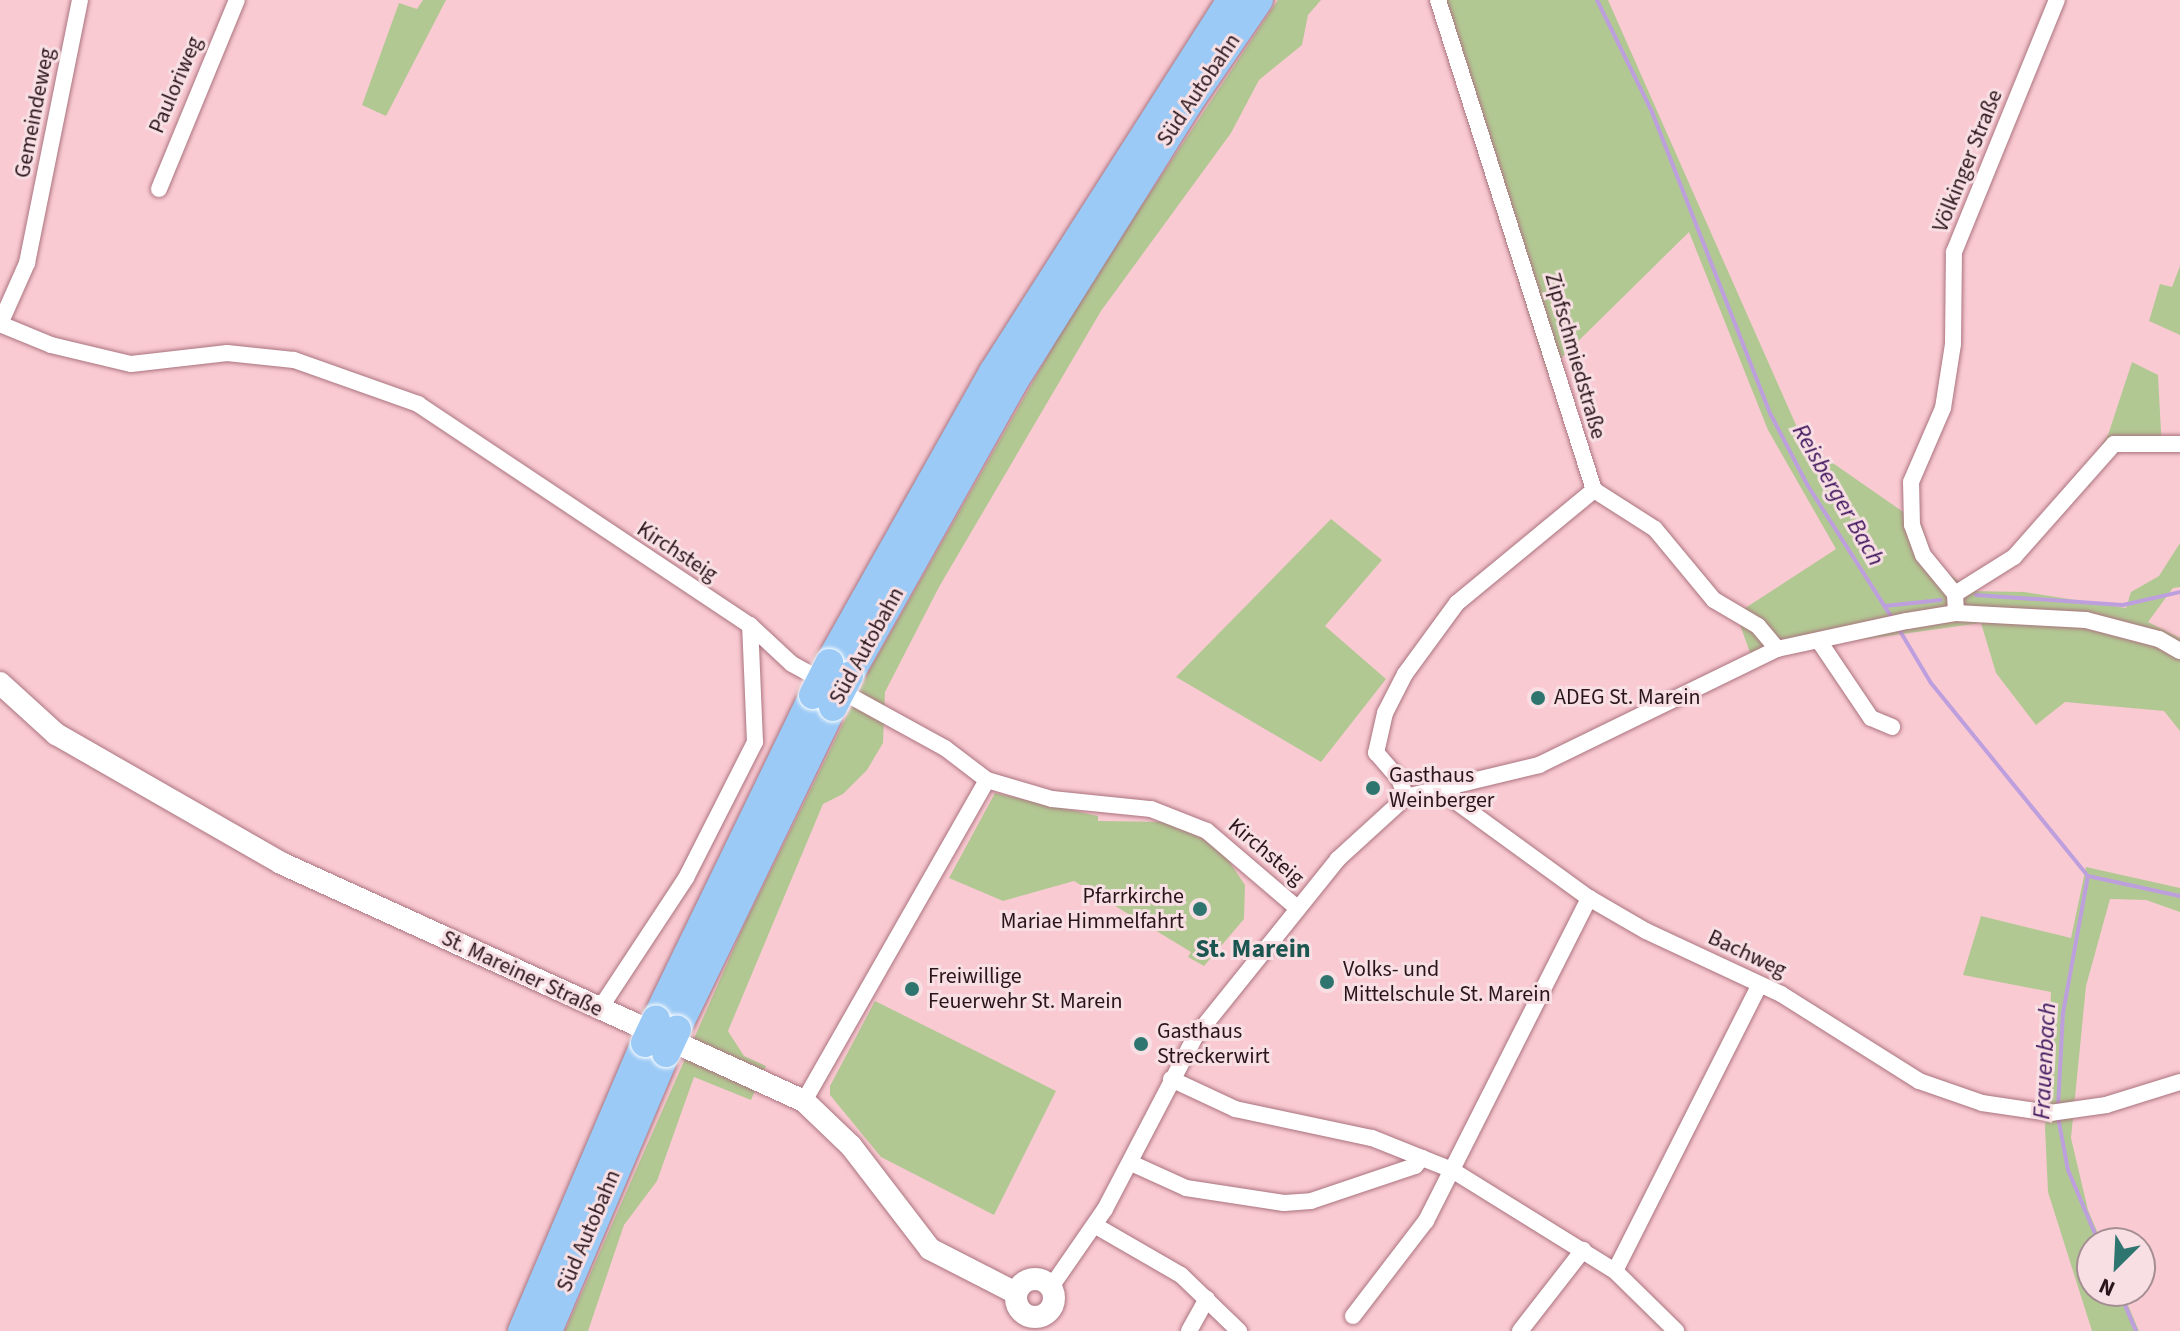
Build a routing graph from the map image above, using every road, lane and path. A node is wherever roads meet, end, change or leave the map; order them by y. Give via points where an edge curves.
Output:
1 (80, 0) edge
2 (237, 0) edge
3 (1231, 0) edge
4 (1259, 0) edge
5 (1438, 0) edge
6 (2057, 0) edge
7 (159, 189) dead end
8 (0, 324) edge
9 (2180, 444) edge
10 (1594, 490) junction
11 (1955, 594) junction
12 (1956, 613) junction
13 (750, 625) junction
14 (1819, 641) junction
15 (1777, 649) junction
16 (2180, 651) edge
17 (839, 670) junction
18 (0, 683) edge
19 (1892, 727) dead end
20 (987, 780) junction
21 (1450, 789) junction
22 (1406, 797) junction
23 (1589, 898) junction
24 (1297, 908) junction
25 (1759, 986) junction
26 (599, 1010) junction
27 (661, 1036) junction
28 (1171, 1079) junction
29 (2180, 1082) edge
30 (804, 1101) junction
31 (1422, 1158) junction
32 (1131, 1163) junction
33 (1452, 1170) junction
34 (1096, 1226) junction
35 (1583, 1250) junction
36 (1615, 1271) junction
37 (1051, 1287) junction
38 (1016, 1293) junction
39 (1207, 1299) junction
40 (1353, 1316) dead end
41 (1034, 1324) edge
42 (522, 1331) edge
43 (548, 1331) edge
44 (1189, 1331) edge
45 (1239, 1331) edge
46 (1521, 1331) edge
47 (1676, 1331) edge

1 - 8 street, Gemeindeweg via 27,263
2 - 7 street, Pauloriweg
3 - 17 highway, Süd Autobahn via 993,372
4 - 17 highway, Süd Autobahn via 1012,385
5 - 10 street, Zipfschmiedstraße
6 - 11 street, Völkinger Straße via 1954,252 1953,344 1943,408 1911,482 1912,525 1923,555
8 - 13 street, Kirchsteig via 51,345 131,364 227,353 294,360 418,404
9 - 11 street via 2114,444 2014,557
10 - 15 street via 1655,529 1714,600 1758,626
10 - 22 street via 1457,603 1405,674 1385,713 1376,753 1399,779
11 - 12 street
12 - 14 street
12 - 16 street via 2086,620 2159,639
13 - 20 street, Kirchsteig via 792,664 945,748
13 - 26 street via 755,742 686,878
14 - 15 street
14 - 19 street via 1871,718
15 - 21 street via 1696,685 1595,742 1539,765
17 - 27 highway, Süd Autobahn, bridge
18 - 26 main road, St. Mareiner Straße via 56,734 281,863
20 - 24 street, Kirchsteig via 1052,799 1151,809 1207,831
20 - 30 street
21 - 22 street
21 - 23 street, Bachweg via 1454,800
22 - 24 street via 1338,859
23 - 25 street, Bachweg
23 - 33 street
24 - 28 street via 1195,1037
25 - 29 street, Bachweg via 1827,1020 1919,1081 1982,1103 2050,1113
25 - 36 street
26 - 30 main road, St. Mareiner Straße
27 - 42 highway, Süd Autobahn
27 - 43 highway, Süd Autobahn
28 - 31 street via 1235,1109 1372,1138
28 - 32 street
30 - 38 main road, St. Mareiner Straße via 851,1146 930,1249
31 - 32 street via 1415,1166 1311,1201 1284,1203 1186,1188
31 - 33 street
32 - 34 street
33 - 35 street
33 - 40 street via 1426,1221
34 - 37 street
34 - 39 street via 1157,1259
35 - 36 street
35 - 46 street
36 - 47 street
37 - 38 main road via 1032,1279
37 - 41 main road via 1051,1308
38 - 41 main road via 1022,1312
39 - 44 street
39 - 45 street

